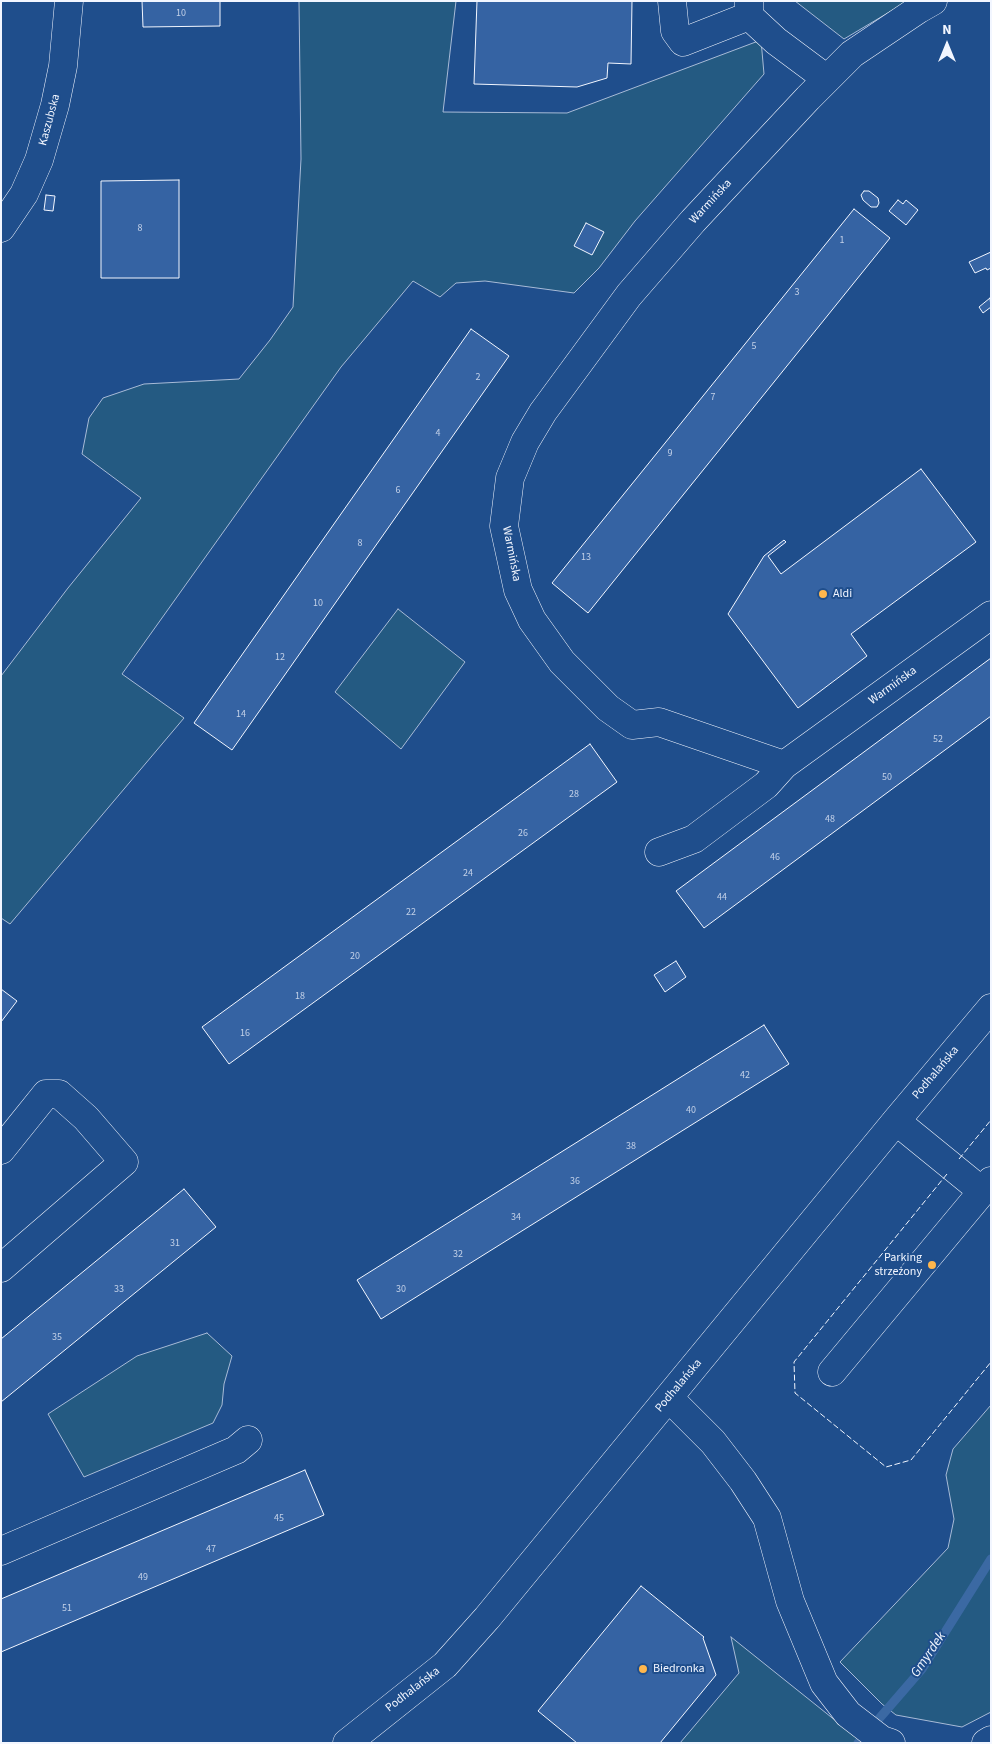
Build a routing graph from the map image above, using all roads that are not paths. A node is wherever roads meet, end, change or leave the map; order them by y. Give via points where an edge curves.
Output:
1 (68, 1) edge
2 (672, 1) edge
3 (933, 1) edge
4 (749, 9) edge
5 (827, 79) junction
6 (1, 228) edge
7 (991, 615) edge
8 (784, 765) junction
9 (659, 852) dead end
10 (991, 1008) edge
11 (896, 1121) junction
12 (1, 1150) edge
13 (986, 1186) edge
14 (1, 1268) edge
15 (832, 1372) dead end
16 (669, 1398) junction
17 (248, 1440) dead end
18 (1, 1550) edge
19 (991, 1740) edge
20 (886, 1741) edge
21 (347, 1743) edge
22 (986, 1743) edge

1 - 6 street, Kaszubska via 63,66 40,160 24,194
2 - 4 street via 675,31 683,42
3 - 5 street, Warmińska via 852,54
4 - 5 street via 776,42
5 - 8 street, Warmińska via 693,221 629,295 543,412 510,478 504,526 518,590 532,620 562,662 608,708 632,725 659,722
7 - 8 street, Warmińska
8 - 9 street via 766,786 694,839
10 - 11 street, Podhalańska
11 - 13 street
11 - 16 street, Podhalańska
12 - 14 street via 46,1094 59,1094 86,1118 124,1162
13 - 15 street
16 - 20 street via 713,1442 767,1518 790,1601 824,1682 848,1714
16 - 21 street, Podhalańska via 445,1665
17 - 18 street via 236,1450
19 - 22 street

